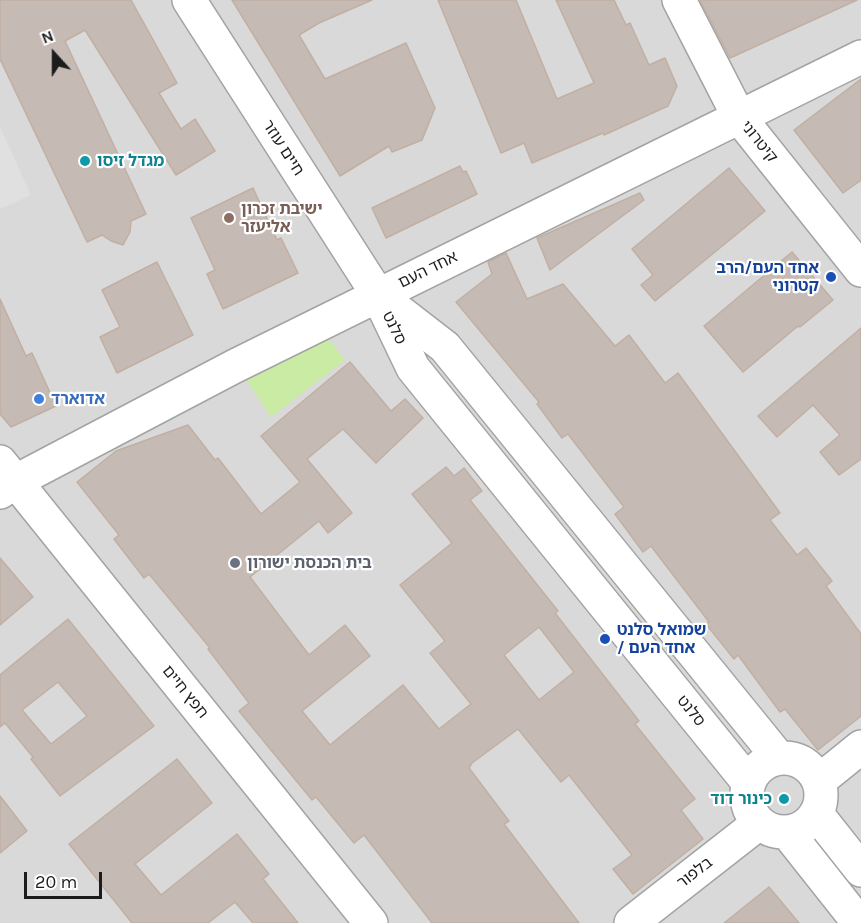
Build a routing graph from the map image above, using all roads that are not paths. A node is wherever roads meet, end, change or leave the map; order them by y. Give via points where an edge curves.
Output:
1 (189, 0) edge
2 (679, 0) edge
3 (861, 57) edge
4 (739, 117) junction
5 (861, 270) edge
6 (378, 296) junction
7 (5, 478) edge
8 (861, 747) edge
9 (778, 757) junction
10 (819, 781) junction
11 (748, 782) junction
12 (816, 813) junction
13 (773, 828) junction
14 (861, 870) edge
15 (371, 923) edge
16 (632, 923) edge
17 (859, 923) edge

1 - 6 street, חיים עוזר
2 - 4 street, קיטרוני
3 - 4 street, אחד העם
4 - 5 street, קיטרוני
4 - 6 street, אחד העם
6 - 7 street, אחד העם
6 - 9 street, סלנט via 445,347
6 - 11 street, סלנט via 413,368
7 - 15 street, חפץ חיים
8 - 10 street
9 - 10 street via 802,762
9 - 11 street via 760,766
10 - 12 street via 820,803
11 - 13 street via 747,804
12 - 13 street via 799,829
12 - 14 street
13 - 16 street, בלפור
13 - 17 street

